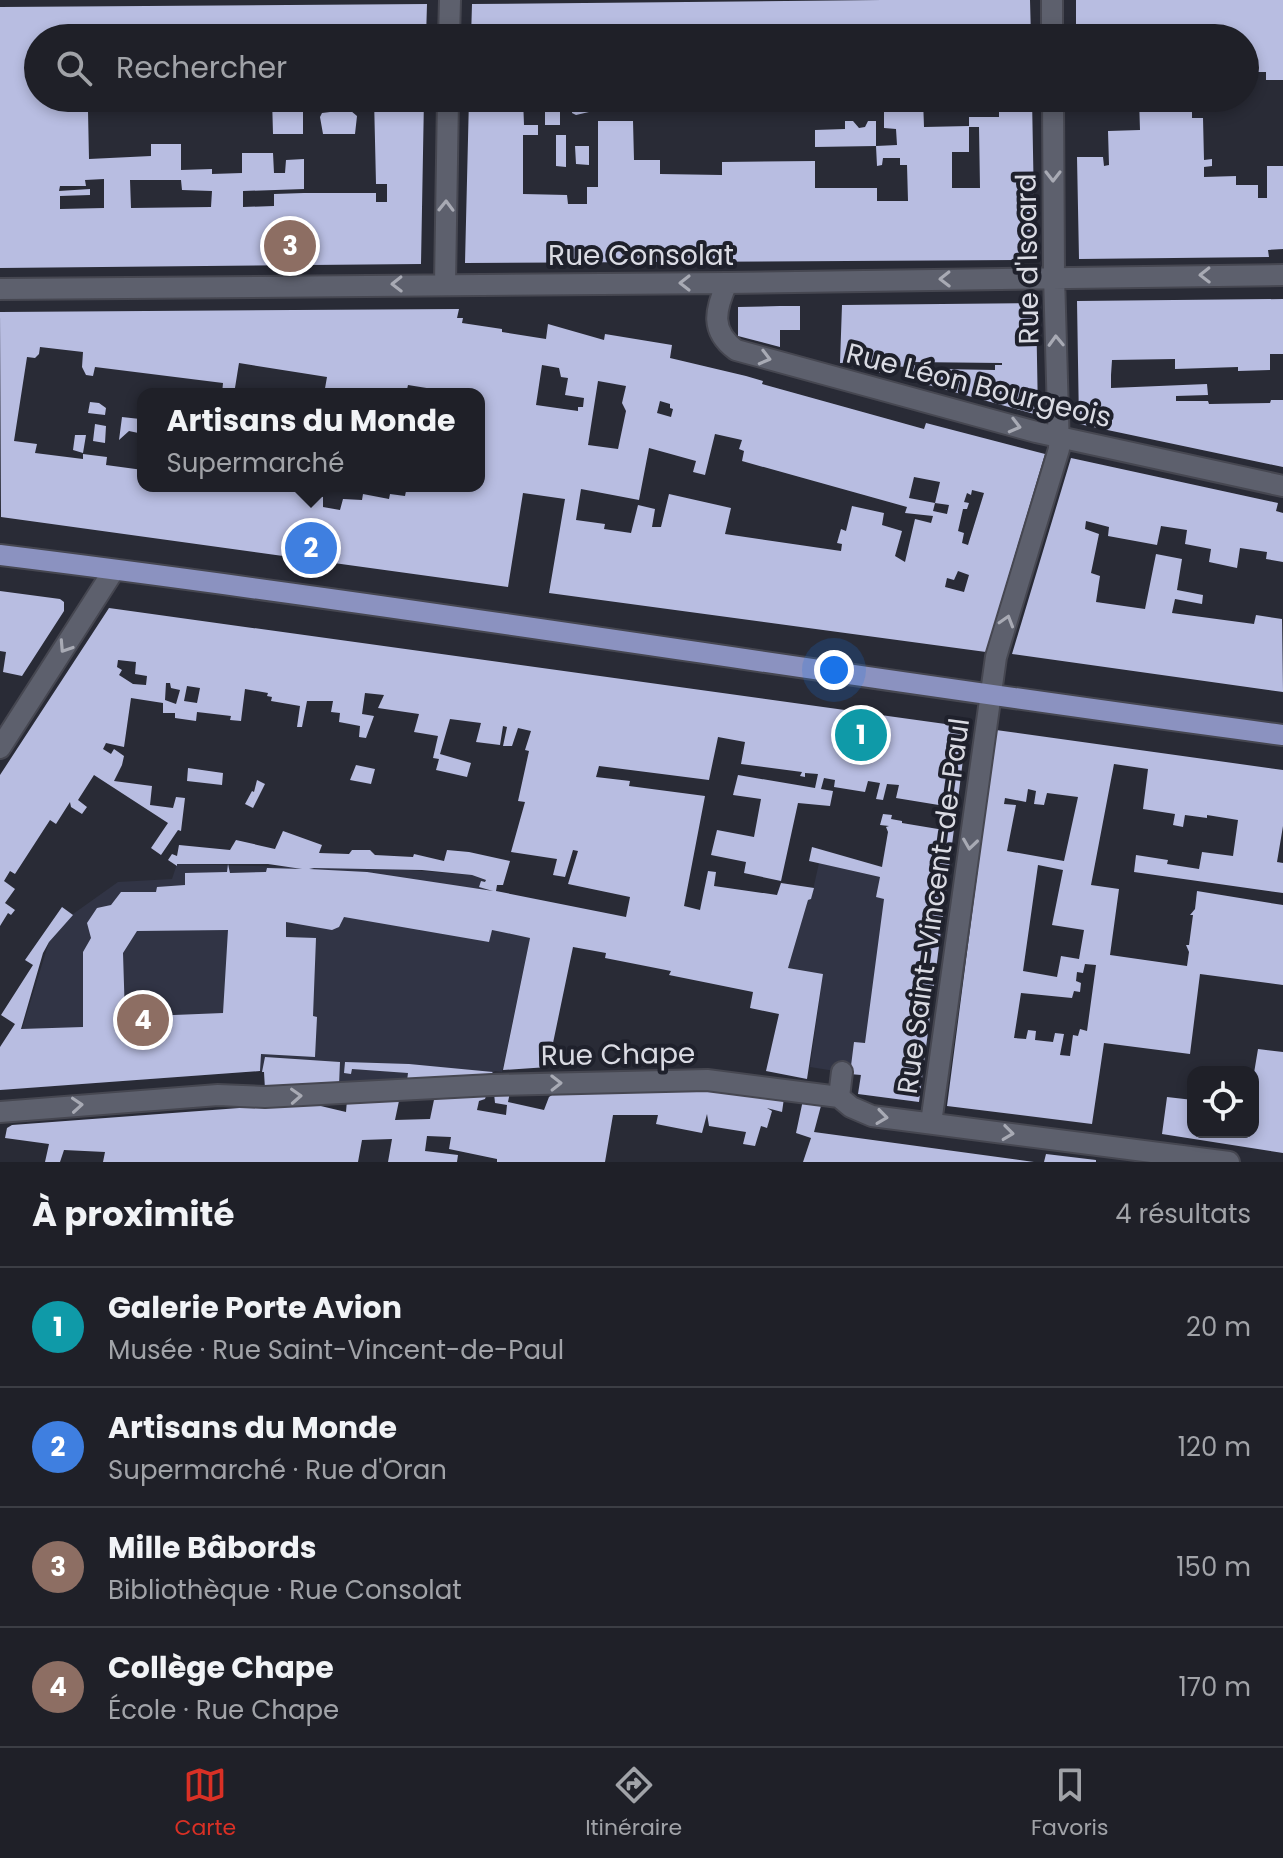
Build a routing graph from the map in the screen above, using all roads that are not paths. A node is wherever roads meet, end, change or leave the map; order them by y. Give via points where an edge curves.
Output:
1 (450, 0) edge
2 (1052, 0) edge
3 (449, 24) edge
4 (1052, 24) edge
5 (448, 112) edge
6 (1053, 112) edge
7 (1283, 275) edge
8 (1054, 276) junction
9 (727, 283) junction
10 (445, 284) junction
11 (0, 289) edge
12 (1059, 437) junction
13 (1283, 486) edge
14 (0, 555) edge
15 (114, 570) junction
16 (990, 697) junction
17 (1283, 735) edge
18 (0, 748) edge
19 (842, 1072) dead end
20 (839, 1097) junction
21 (0, 1112) edge
22 (931, 1123) junction
23 (1229, 1162) edge

1 - 3 street
2 - 4 street
10 -> 5 street
6 -> 8 street, Rue d'Isoard
7 -> 8 street, Rue Consolat
8 -> 9 street, Rue Consolat
12 -> 8 street, Rue d'Isoard
9 -> 10 street, Rue Consolat
9 -> 12 street, Rue Léon Bourgeois via 717,317 720,334 736,350
10 -> 11 street, Rue Consolat
12 - 13 street, Rue Léon Bourgeois
16 -> 12 street, Rue d'Isoard via 996,657
14 - 15 main road
15 - 16 main road via 448,614
15 -> 18 street
16 - 17 main road
16 -> 22 street, Rue Saint-Vincent-de-Paul
19 - 20 street
21 -> 20 street, Rue Chape via 218,1095 707,1080
20 -> 22 street, Rue Chape via 872,1116
22 -> 23 street, Rue Chape

